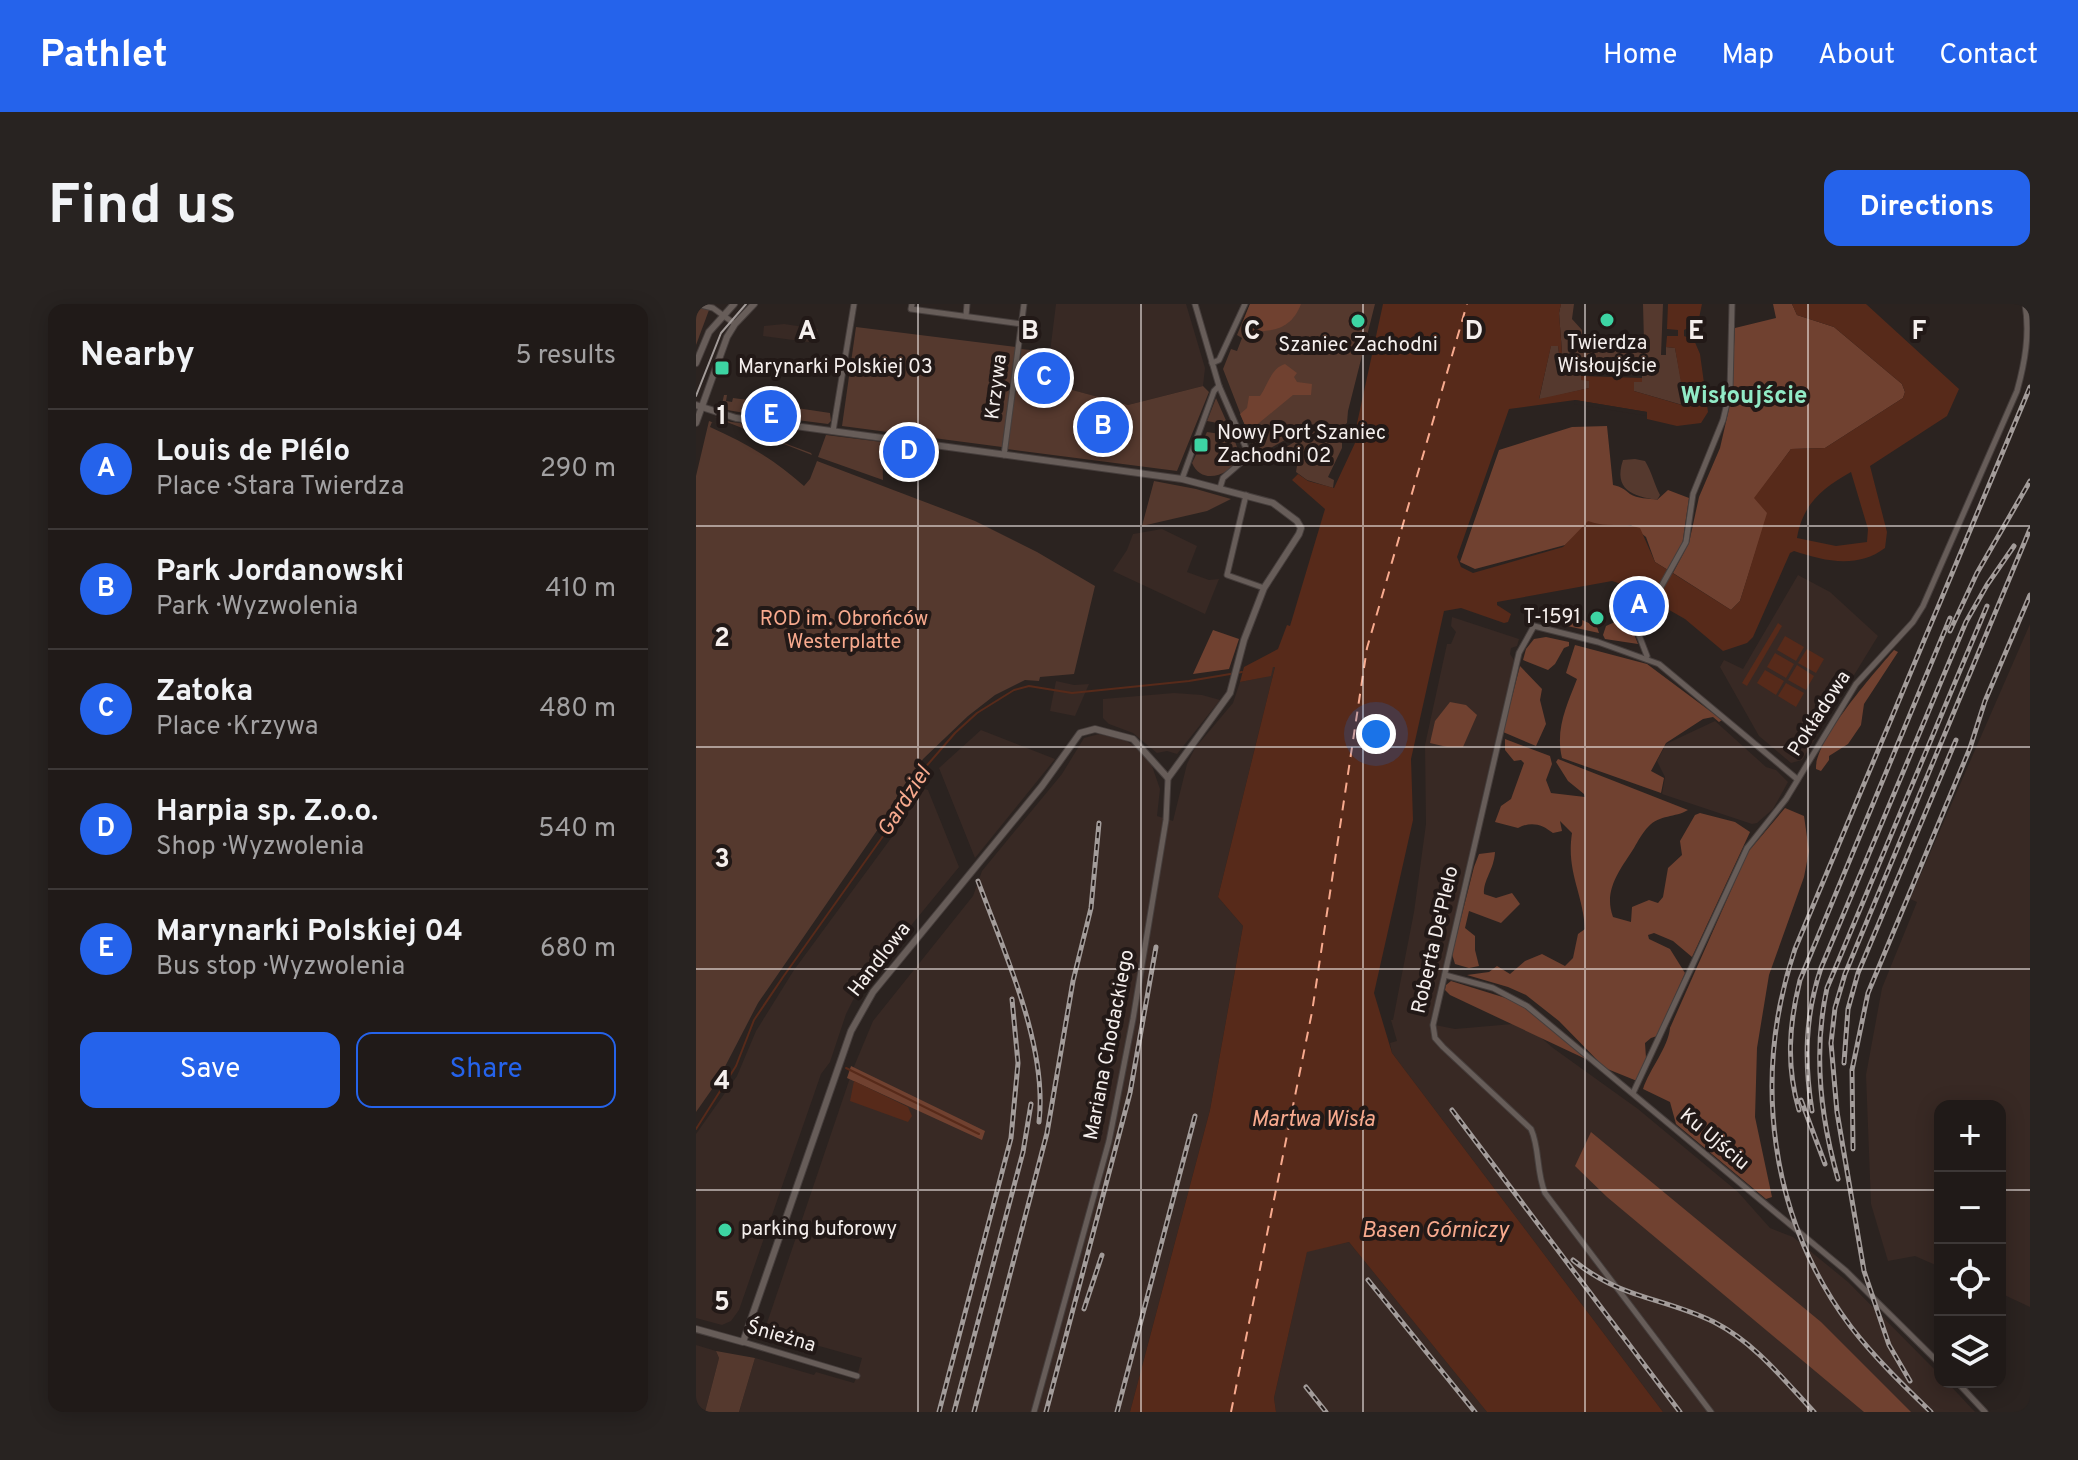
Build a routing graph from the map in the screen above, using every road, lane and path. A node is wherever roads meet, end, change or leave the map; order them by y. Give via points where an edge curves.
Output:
1 (696, 304) edge
2 (734, 304) edge
3 (754, 304) edge
4 (854, 304) edge
5 (912, 304) edge
6 (967, 304) edge
7 (1024, 304) edge
8 (1195, 304) edge
9 (1245, 304) edge
10 (1732, 304) edge
11 (2025, 304) edge
12 (723, 314) junction
13 (966, 316) junction
14 (735, 324) junction
15 (1022, 324) junction
16 (696, 363) edge
17 (1212, 363) junction
18 (1219, 386) junction
19 (699, 406) edge
20 (696, 423) edge
21 (833, 431) junction
22 (1004, 455) junction
23 (1182, 479) junction
24 (1220, 488) junction
25 (1246, 495) junction
26 (1264, 588) junction
27 (1648, 658) junction
28 (1168, 778) junction
29 (1797, 779) junction
30 (1445, 975) junction
31 (1633, 1093) junction
32 (696, 1329) edge
33 (743, 1342) junction
34 (1934, 1358) edge
35 (857, 1376) dead end
36 (1963, 1388) edge
37 (1034, 1412) edge
38 (1711, 1412) edge
39 (1985, 1412) edge

1 - 12 street
2 - 12 street
3 - 14 street
4 - 21 street
5 - 13 street via 911,309
6 - 13 street
7 - 15 street, Krzywa
8 - 17 street
9 - 17 street via 1219,360
10 - 27 street via 1730,391 1693,494 1686,542 1637,630
11 - 29 street, Pokładowa via 2026,357 2017,391 1923,606 1856,684
12 - 14 street
12 - 16 street
13 - 15 street
14 - 19 street
15 - 22 street, Krzywa
17 - 18 street
18 - 23 street
18 - 24 street via 1252,453 1223,478
19 - 20 street
19 - 21 street via 736,418
21 - 22 street
22 - 23 street
23 - 24 street
24 - 25 street
25 - 26 street via 1227,575
25 - 26 street via 1273,503 1301,528
26 - 28 street via 1224,701
27 - 29 street
27 - 30 street, Roberta De'Plelo via 1534,626 1519,653
28 - 33 street, Handlowa via 1133,739 1086,730 873,992 857,1016
28 - 37 street, Mariana Chodackiego via 1166,820 1109,1141
29 - 31 street, Pokładowa via 1747,848
30 - 31 street, Ku Ujściu via 1510,995
30 - 38 street, Roberta De'Plelo via 1433,1025 1436,1039 1531,1129 1545,1193
31 - 34 street, Ku Ujściu via 1846,1271
32 - 33 street, Śnieżna
33 - 35 street, Śnieżna
36 - 39 street

